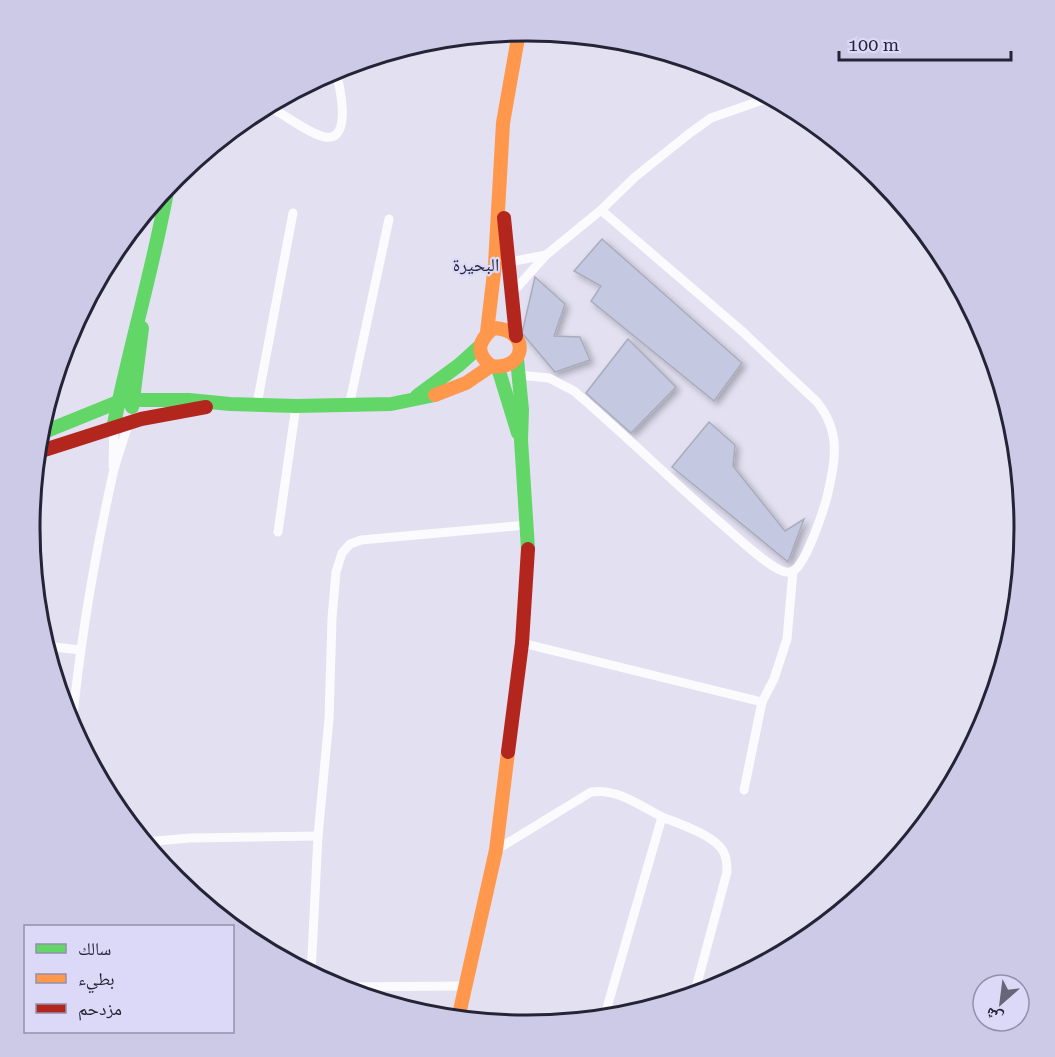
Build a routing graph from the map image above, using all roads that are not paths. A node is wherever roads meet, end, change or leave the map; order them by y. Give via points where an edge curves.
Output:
1 (517, 42) edge
2 (339, 80) edge
3 (760, 101) edge
4 (277, 111) edge
5 (166, 202) edge
6 (601, 210) junction
7 (293, 213) dead end
8 (389, 219) dead end
9 (546, 255) junction
10 (502, 263) junction
11 (512, 293) junction
12 (143, 305) junction
13 (487, 332) junction
14 (516, 336) junction
15 (479, 347) junction
16 (517, 359) junction
17 (494, 367) junction
18 (518, 375) junction
19 (414, 398) junction
20 (133, 400) junction
21 (118, 402) junction
22 (230, 404) junction
23 (257, 404) junction
24 (296, 406) junction
25 (349, 406) junction
26 (129, 420) junction
27 (114, 424) junction
28 (51, 429) edge
29 (520, 440) junction
30 (48, 448) edge
31 (113, 475) junction
32 (527, 525) junction
33 (278, 532) dead end
34 (793, 571) junction
35 (522, 643) junction
36 (55, 647) edge
37 (80, 650) junction
38 (762, 702) junction
39 (74, 705) edge
40 (744, 790) dead end
41 (662, 817) junction
42 (318, 836) junction
43 (154, 841) edge
44 (496, 850) junction
45 (311, 965) edge
46 (697, 985) edge
47 (466, 986) junction
48 (363, 987) edge
49 (607, 1009) edge
50 (460, 1010) edge

1 - 10 street via 503,123
2 - 4 street via 342,110 337,135 319,135
3 - 6 street via 711,118
5 - 12 street
6 - 9 street
6 - 34 street via 742,332 826,414 834,439 834,467 814,537
7 - 23 street
8 - 25 street
9 - 10 street
9 - 11 street
10 - 11 street
10 - 13 street
11 - 14 street
12 - 20 street
12 - 21 street
13 - 14 street via 506,328
13 - 15 street
14 - 16 street via 520,343
15 - 17 street via 482,358
15 - 19 street
16 - 17 street via 509,366
16 - 18 street
17 - 19 street via 457,387
17 - 29 street
18 - 29 street
18 - 34 street via 549,378 574,391 742,541 779,570
19 - 25 street via 392,404
20 - 21 street
20 - 22 street
20 - 26 street
21 - 27 street
21 - 28 street
22 - 23 street
22 - 26 street
23 - 24 street
24 - 25 street
24 - 33 street
26 - 27 street
26 - 31 street
27 - 30 street
27 - 31 street
29 - 32 street
31 - 37 street
32 - 35 street
32 - 42 street via 361,540 342,553 334,583 329,719
34 - 38 street via 788,639
35 - 38 street
35 - 44 street
36 - 37 street
37 - 39 street
38 - 40 street
41 - 44 street via 615,793 591,792
41 - 46 street via 700,832 723,850 727,861 728,872
41 - 49 street
42 - 43 street
42 - 45 street
44 - 47 street
47 - 48 street
47 - 50 street

